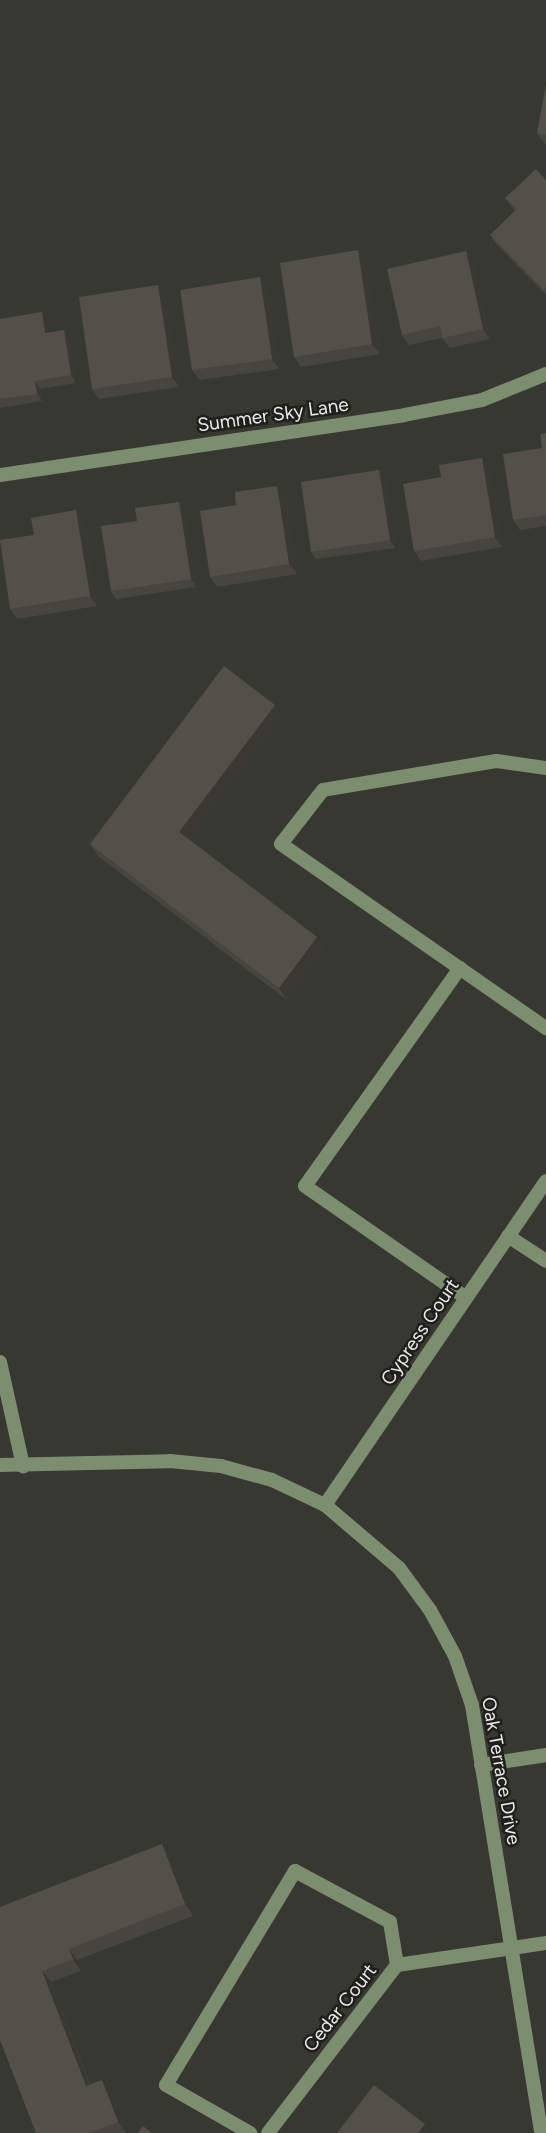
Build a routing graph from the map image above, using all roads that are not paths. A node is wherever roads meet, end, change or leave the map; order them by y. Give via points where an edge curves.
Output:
1 (546, 374) edge
2 (0, 475) edge
3 (546, 768) edge
4 (460, 968) junction
5 (546, 1028) edge
6 (546, 1181) edge
7 (508, 1236) junction
8 (546, 1261) edge
9 (466, 1298) junction
10 (0, 1362) edge
11 (0, 1465) edge
12 (23, 1466) junction
13 (326, 1505) junction
14 (546, 1755) edge
15 (481, 1765) junction
16 (546, 1943) edge
17 (512, 1949) junction
18 (397, 1965) junction
19 (250, 2133) edge
20 (268, 2133) edge
21 (541, 2133) edge

1 - 2 street, Summer Sky Lane via 482,400 404,415
3 - 4 street via 496,761 323,790 281,844
4 - 5 street
4 - 9 street via 305,1186
6 - 7 street, Cypress Court
7 - 8 street
7 - 9 street, Cypress Court
9 - 13 street, Cypress Court
10 - 12 street
11 - 12 street, Oak Terrace Drive
12 - 13 street, Oak Terrace Drive via 170,1461 221,1466 272,1480
13 - 15 street, Oak Terrace Drive via 381,1549 430,1610 455,1656 472,1705
14 - 15 street
15 - 17 street, Oak Terrace Drive
16 - 17 street, Cedar Court
17 - 18 street, Cedar Court
17 - 21 street, Oak Terrace Drive
18 - 19 street via 390,1923 295,1871 166,2085
18 - 20 street, Cedar Court

